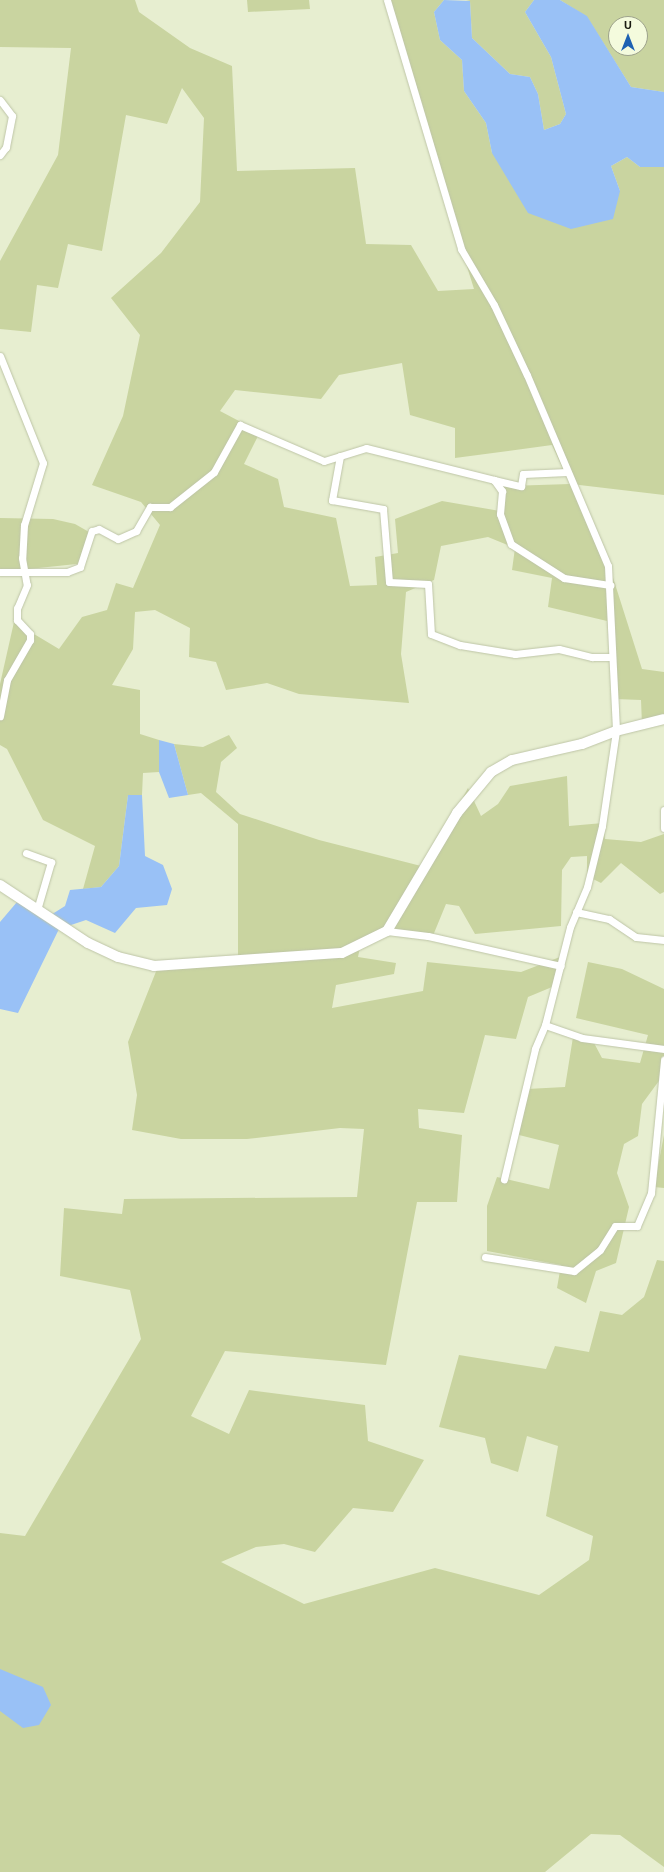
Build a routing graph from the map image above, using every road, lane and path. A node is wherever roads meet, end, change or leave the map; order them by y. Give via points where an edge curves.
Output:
1 (387, 0) edge
2 (0, 100) edge
3 (0, 155) edge
4 (0, 356) edge
5 (340, 456) junction
6 (567, 472) junction
7 (494, 480) junction
8 (27, 571) junction
9 (0, 572) edge
10 (610, 585) junction
11 (612, 657) junction
12 (0, 716) edge
13 (664, 719) edge
14 (616, 731) junction
15 (664, 810) edge
16 (664, 828) edge
17 (26, 853) dead end
18 (0, 885) edge
19 (37, 910) junction
20 (576, 912) junction
21 (387, 931) junction
22 (664, 940) edge
23 (561, 966) junction
24 (545, 1025) junction
25 (664, 1049) edge
26 (664, 1060) edge
27 (504, 1179) dead end
28 (485, 1257) dead end

1 - 6 street via 461,249 494,305
2 - 3 street via 12,116 6,147
4 - 8 street via 43,463 24,525 22,558
5 - 7 street via 366,448
5 - 8 street via 324,461 240,425 214,472 170,507 150,507 136,531 118,538 98,529 92,532 80,567 67,572
5 - 11 street via 332,500 382,509 389,582 428,584 431,634 460,645 515,654 559,649 592,657
6 - 7 street via 523,474 521,486
6 - 10 street via 606,559
7 - 10 street via 502,491 500,514 511,544 564,578
8 - 9 street
8 - 12 street via 27,585 17,620 30,634 30,640 7,680
10 - 11 street
11 - 14 street
13 - 14 street
14 - 20 street via 602,826 587,887
14 - 21 street via 582,744 512,760 491,772 457,813
15 - 16 street
17 - 19 street via 51,862
18 - 19 street
19 - 21 street via 88,943 118,957 154,966 342,953
20 - 22 street via 609,919 636,937
20 - 23 street
21 - 23 street via 428,936
23 - 24 street
24 - 25 street via 582,1038
24 - 27 street via 535,1049
26 - 28 street via 651,1193 637,1226 615,1226 600,1250 574,1271

